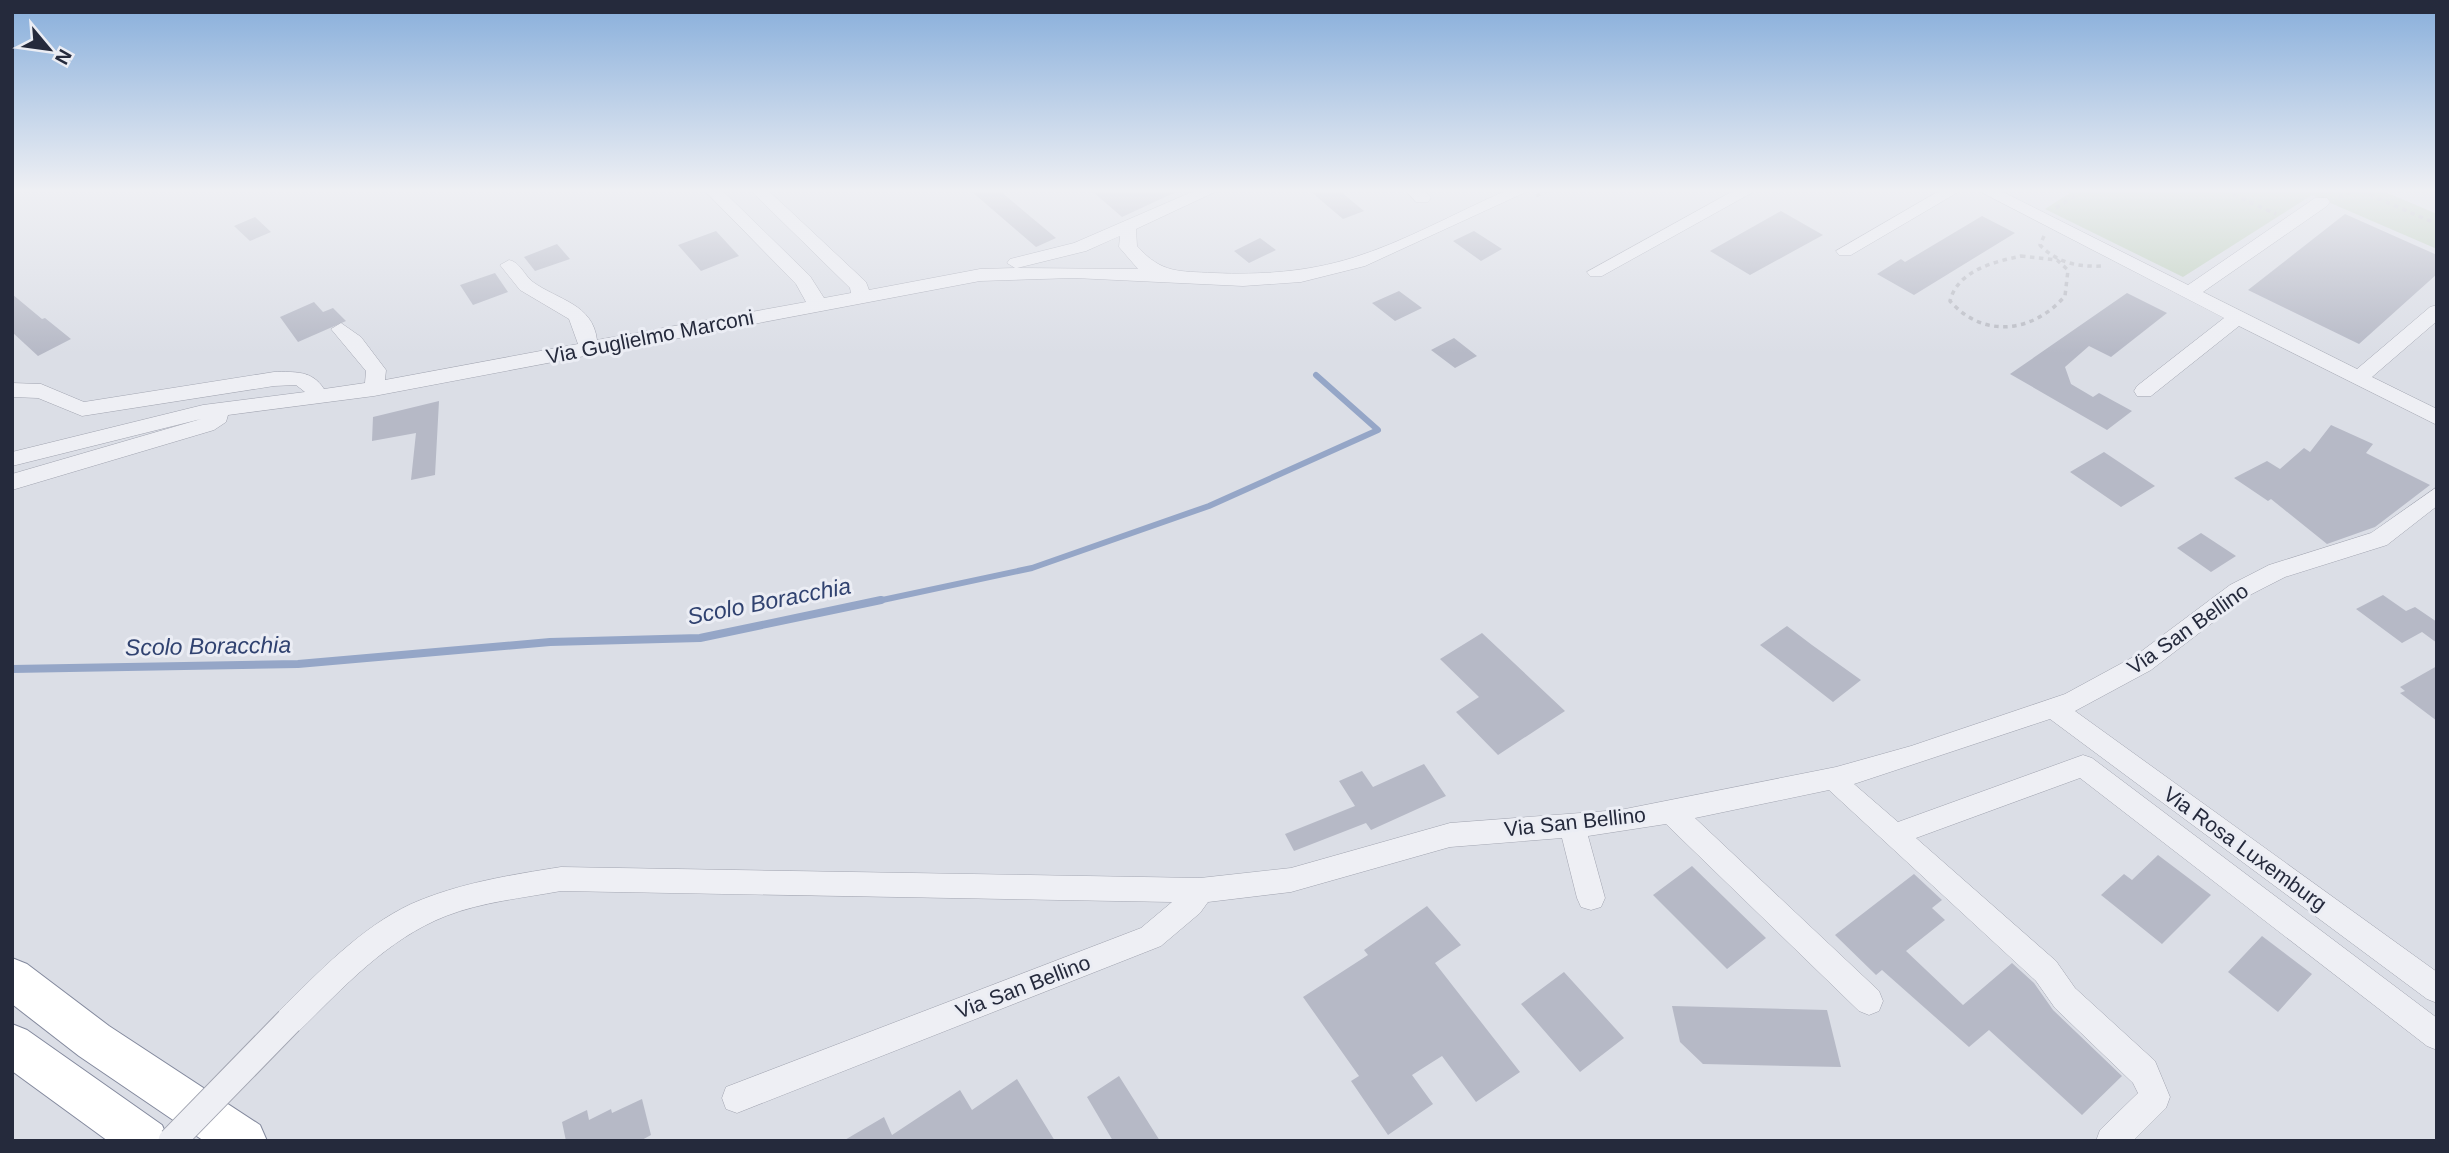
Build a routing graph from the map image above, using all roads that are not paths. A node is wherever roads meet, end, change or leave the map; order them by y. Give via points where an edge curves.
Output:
1 (768, 245) edge
2 (816, 245) edge
3 (1086, 245) edge
4 (1109, 245) edge
5 (1129, 245) edge
6 (1401, 245) edge
7 (1647, 245) edge
8 (1856, 245) edge
9 (2094, 245) edge
10 (2256, 245) edge
11 (1080, 247) junction
12 (1845, 251) dead end
13 (509, 265) dead end
14 (1071, 272) junction
15 (1596, 272) dead end
16 (980, 275) junction
17 (1169, 277) junction
18 (2189, 293) junction
19 (861, 296) junction
20 (816, 304) junction
21 (2437, 311) edge
22 (2238, 318) junction
23 (341, 329) dead end
24 (588, 349) junction
25 (2358, 379) junction
26 (374, 388) junction
27 (12, 390) edge
28 (2144, 391) dead end
29 (319, 398) junction
30 (232, 407) junction
31 (2437, 418) edge
32 (12, 459) edge
33 (12, 482) edge
34 (2437, 495) edge
35 (2053, 708) junction
36 (1836, 778) junction
37 (1674, 810) junction
38 (2194, 812) junction
39 (1572, 825) junction
40 (2172, 834) junction
41 (1894, 835) junction
42 (1200, 890) junction
43 (1591, 898) dead end
44 (12, 978) edge
45 (2437, 989) edge
46 (1869, 1001) dead end
47 (2437, 1036) edge
48 (12, 1045) edge
49 (737, 1098) dead end
50 (146, 1141) edge
51 (172, 1141) edge
52 (244, 1141) edge
53 (2111, 1141) edge

1 - 20 street via 803,279
2 - 19 street via 859,286
3 - 11 street, Via Guglielmo Marconi
4 - 14 street, Via Guglielmo Marconi
5 - 17 street via 1145,266
6 - 17 street via 1324,272 1243,280
7 - 15 street
8 - 12 street
9 - 18 street
10 - 18 street
11 - 14 street via 1068,256
11 - 16 street, Via Guglielmo Marconi
13 - 24 street via 526,286 562,302 582,322
14 - 16 street, Via Guglielmo Marconi
14 - 17 street
16 - 19 street, Via Guglielmo Marconi
18 - 22 street
19 - 20 street, Via Guglielmo Marconi
20 - 24 street, Via Guglielmo Marconi
21 - 25 street
22 - 25 street
22 - 28 street
23 - 26 street via 376,370
24 - 26 street, Via Guglielmo Marconi
25 - 31 street
26 - 29 street, Via Guglielmo Marconi
27 - 29 street via 41,391 82,409 292,377 310,383
29 - 30 street, Via Guglielmo Marconi
30 - 32 street, Via Guglielmo Marconi via 166,419
30 - 33 street via 207,425
34 - 35 street, Via San Bellino via 2379,540 2277,571 2238,592 2143,663
35 - 36 street, Via San Bellino
35 - 38 street, Via Rosa Luxemburg
36 - 37 street, Via San Bellino
36 - 41 street via 1842,789
37 - 39 street, Via San Bellino
37 - 46 street via 1671,813
38 - 40 street
38 - 45 street, Via Rosa Luxemburg
39 - 42 street, Via San Bellino via 1450,835 1291,880
39 - 43 street
40 - 41 street via 2083,766
40 - 47 street
41 - 53 street via 2046,971 2065,998 2144,1072 2155,1097
42 - 49 street, Via San Bellino via 1151,937
42 - 51 street, bridge via 561,880 487,891 438,906 386,934 289,1021
44 - 52 highway via 94,1041
48 - 50 highway

